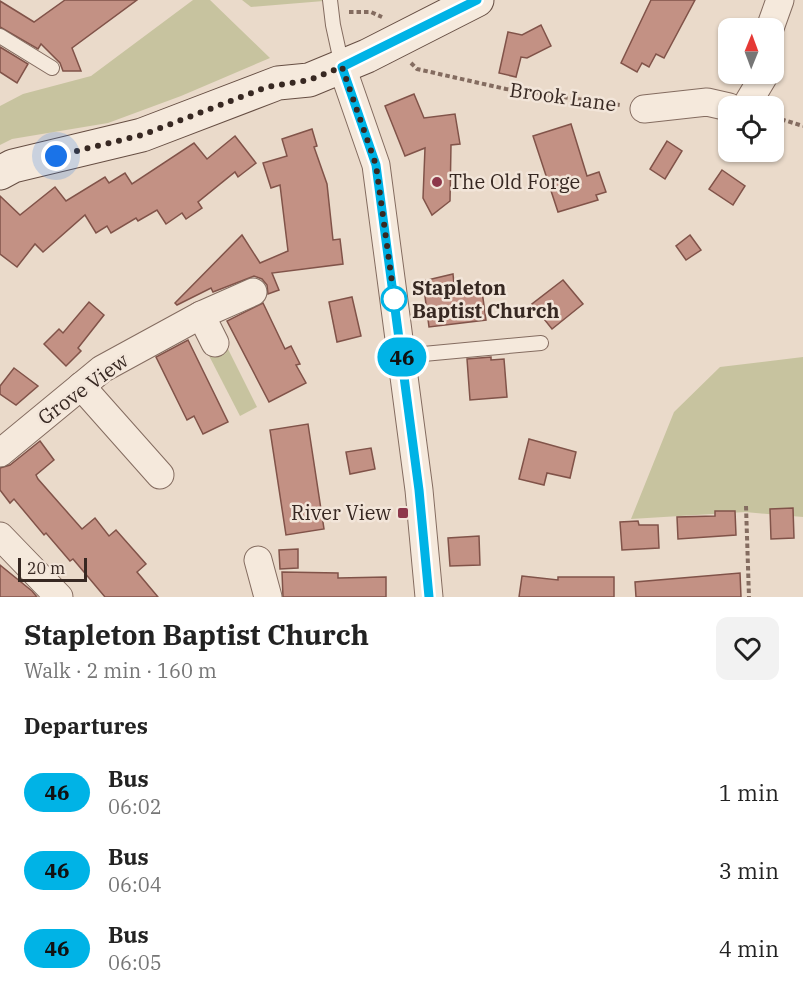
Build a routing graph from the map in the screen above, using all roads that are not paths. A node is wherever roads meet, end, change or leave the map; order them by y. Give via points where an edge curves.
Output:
1 (330, 0) edge
2 (477, 0) edge
3 (780, 0) edge
4 (774, 18) edge
5 (0, 36) edge
6 (342, 67) junction
7 (52, 68) dead end
8 (718, 104) edge
9 (644, 109) road end
10 (0, 172) edge
11 (253, 292) dead end
12 (201, 315) junction
13 (215, 343) dead end
14 (541, 343) dead end
15 (402, 356) junction
16 (81, 386) junction
17 (0, 453) edge
18 (160, 475) dead end
19 (0, 536) edge
20 (258, 560) dead end
21 (59, 597) edge
22 (268, 597) edge
23 (429, 597) edge

1 - 6 lane
2 - 6 main road
3 - 4 street
5 - 7 lane
6 - 10 main road via 309,80 263,88 142,135
6 - 15 street via 376,165
8 - 9 street, Brook Lane via 707,102
11 - 12 street, Grove View
12 - 13 street
12 - 16 street, Grove View via 102,369
14 - 15 lane
15 - 23 street
16 - 17 street, Grove View
16 - 18 street
19 - 21 street
20 - 22 street

